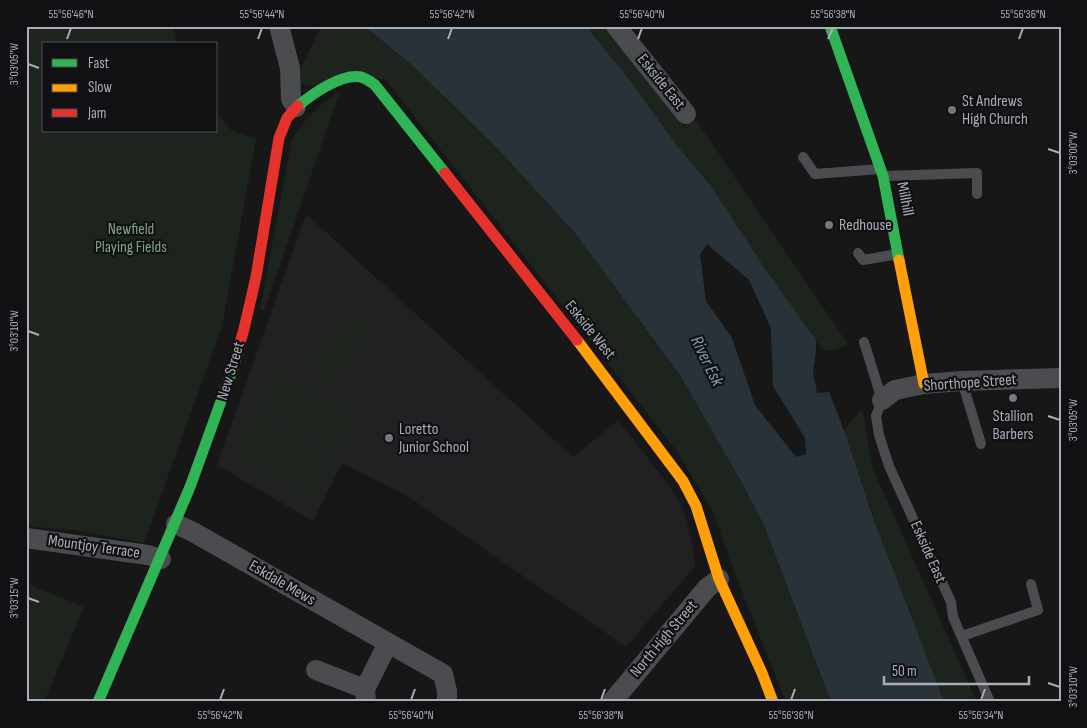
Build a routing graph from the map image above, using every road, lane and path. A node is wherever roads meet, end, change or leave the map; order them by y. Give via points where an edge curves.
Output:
1 (279, 26) edge
2 (616, 26) edge
3 (830, 26) edge
4 (296, 107) junction
5 (686, 114) dead end
6 (802, 157) dead end
7 (882, 172) junction
8 (977, 194) dead end
9 (858, 253) dead end
10 (899, 254) junction
11 (864, 342) dead end
12 (1061, 378) edge
13 (962, 381) junction
14 (924, 384) junction
15 (882, 400) junction
16 (981, 444) dead end
17 (176, 524) junction
18 (26, 538) edge
19 (161, 559) junction
20 (719, 579) junction
21 (1031, 584) dead end
22 (962, 636) junction
23 (388, 643) junction
24 (316, 670) dead end
25 (366, 695) edge
26 (98, 702) edge
27 (447, 702) edge
28 (612, 702) edge
29 (773, 702) edge
30 (990, 702) edge

1 - 4 street via 290,68 291,100
2 - 5 street, Eskside East
3 - 7 street, Millhill
4 - 17 street, New Street via 283,125 277,147 250,305 237,354
4 - 20 street, Eskside West via 348,78 367,79 375,85 604,372 684,481 705,531
6 - 7 lane via 815,174
7 - 8 lane via 977,173
7 - 10 street, Millhill
9 - 10 lane via 863,260
10 - 14 street, Millhill
11 - 15 lane
12 - 13 street, Shorthope Street
13 - 14 street, Shorthope Street
13 - 16 lane
14 - 15 street, Shorthope Street via 895,390
15 - 22 lane, Eskside East via 876,416 889,466 951,602
17 - 19 street, New Street
17 - 23 street, Eskdale Mews
18 - 19 street, Mountjoy Terrace
19 - 26 street, New Street
20 - 28 street, North High Street via 707,588
20 - 29 street, Eskside West
21 - 22 lane via 1038,610
22 - 30 lane, Eskside East
23 - 25 street
23 - 27 street, Eskdale Mews via 443,674
24 - 25 street

